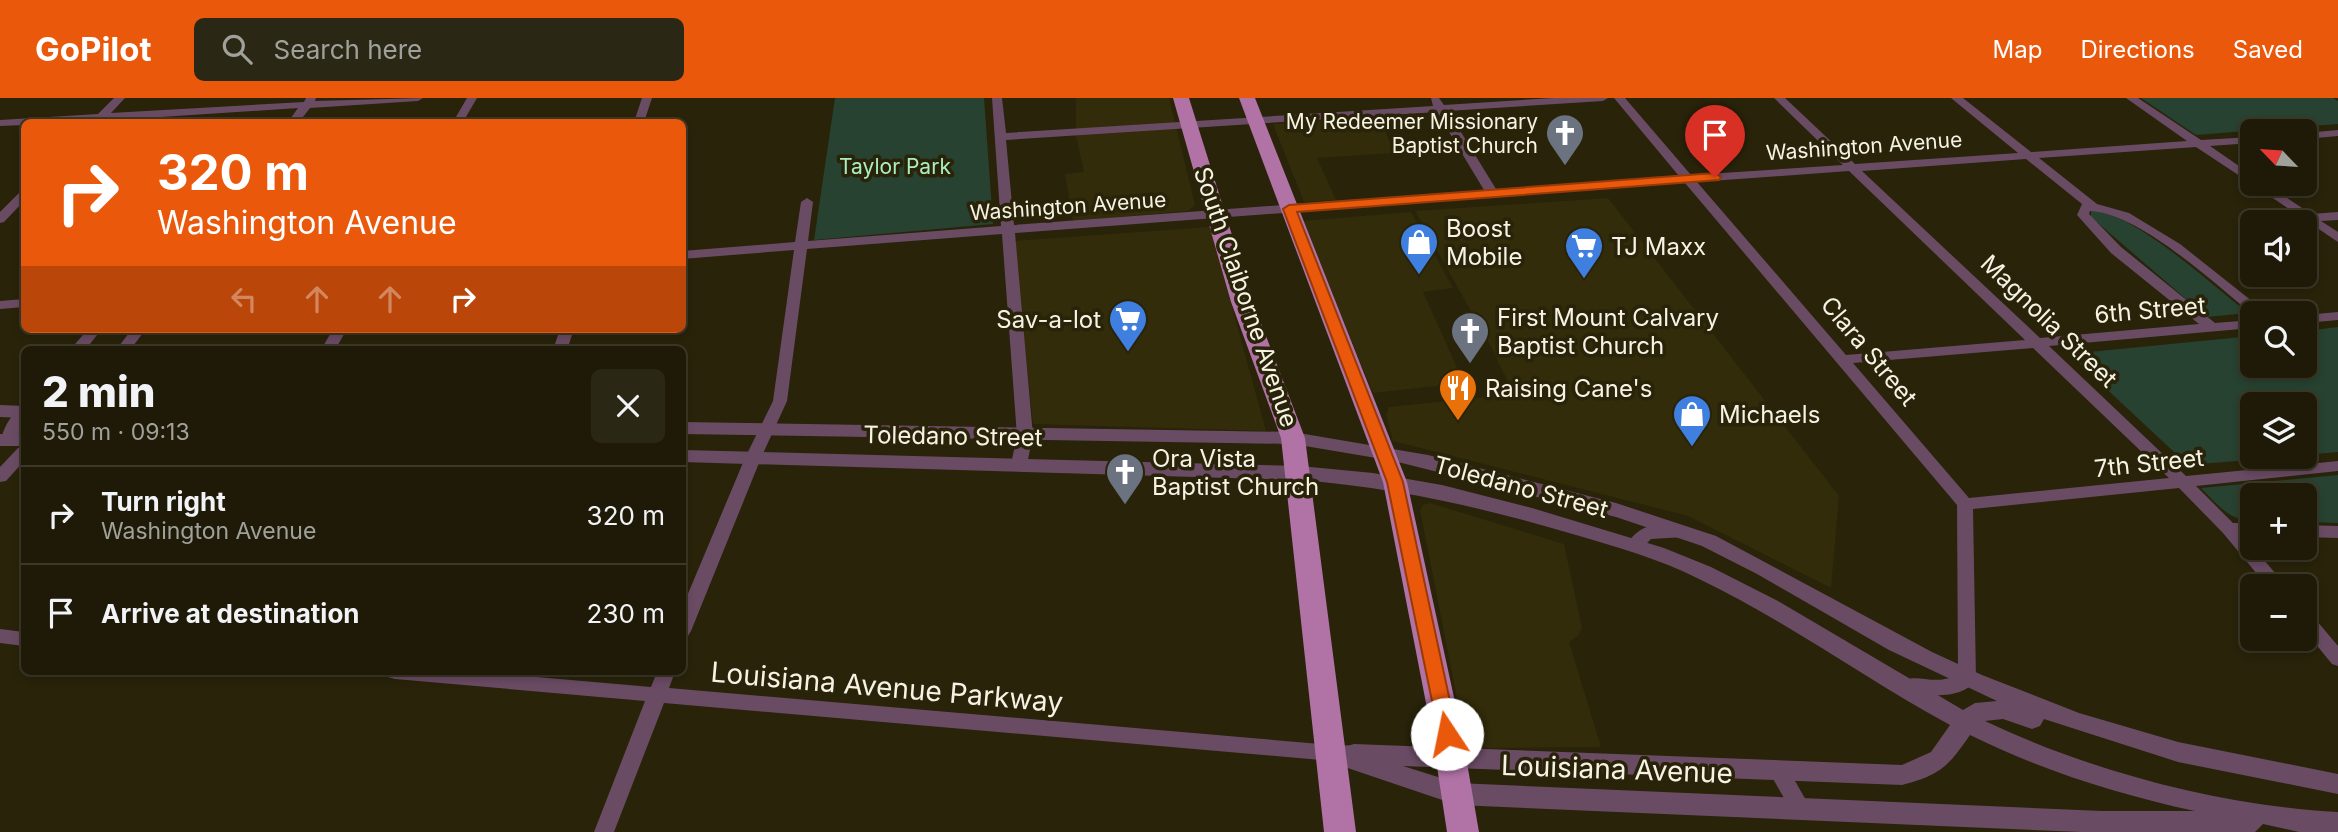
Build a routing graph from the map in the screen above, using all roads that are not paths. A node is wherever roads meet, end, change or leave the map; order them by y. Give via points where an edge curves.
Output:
1 (120, 98) edge
2 (418, 98) edge
3 (472, 98) edge
4 (647, 98) edge
5 (997, 98) edge
6 (1181, 98) edge
7 (1247, 98) edge
8 (1603, 98) edge
9 (1619, 98) edge
10 (1779, 98) edge
11 (1956, 98) edge
12 (2131, 98) edge
13 (310, 101) edge
14 (275, 102) edge
15 (1437, 103) edge
16 (100, 119) edge
17 (109, 119) edge
18 (261, 119) edge
19 (296, 119) edge
20 (460, 119) edge
21 (640, 119) edge
22 (1256, 120) junction
23 (21, 122) edge
24 (0, 123) edge
25 (1189, 125) junction
26 (2338, 133) edge
27 (2317, 135) edge
28 (1000, 137) junction
29 (2240, 141) edge
30 (2199, 144) junction
31 (2029, 156) junction
32 (1854, 169) junction
33 (2240, 172) edge
34 (1687, 179) junction
35 (1493, 194) junction
36 (2276, 196) edge
37 (21, 199) edge
38 (21, 200) edge
39 (0, 202) edge
40 (807, 202) dead end
41 (2091, 206) junction
42 (1289, 209) junction
43 (2297, 210) edge
44 (1216, 215) junction
45 (2338, 216) edge
46 (2317, 217) edge
47 (0, 219) edge
48 (2317, 224) edge
49 (1007, 232) junction
50 (2338, 238) edge
51 (802, 247) junction
52 (686, 255) edge
53 (2244, 301) edge
54 (21, 303) edge
55 (0, 305) edge
56 (2338, 316) edge
57 (2317, 318) edge
58 (2240, 325) edge
59 (2211, 327) junction
60 (2037, 343) junction
61 (1843, 360) junction
62 (0, 411) edge
63 (21, 412) edge
64 (21, 418) edge
65 (686, 428) edge
66 (766, 430) junction
67 (1025, 436) junction
68 (1293, 438) junction
69 (10, 440) edge
70 (1384, 452) junction
71 (21, 455) edge
72 (686, 456) edge
73 (753, 458) junction
74 (1019, 464) junction
75 (2338, 466) edge
76 (1300, 473) junction
77 (0, 477) edge
78 (1395, 482) junction
79 (2183, 482) junction
80 (1965, 504) junction
81 (1632, 516) junction
82 (1567, 525) junction
83 (2229, 528) junction
84 (2240, 528) edge
85 (2317, 531) edge
86 (2338, 532) edge
87 (1688, 533) junction
88 (1635, 545) junction
89 (2267, 574) edge
90 (686, 621) edge
91 (2317, 634) edge
92 (0, 636) edge
93 (21, 639) edge
94 (1854, 657) junction
95 (2338, 659) edge
96 (429, 675) edge
97 (665, 675) edge
98 (1967, 679) junction
99 (656, 695) junction
100 (1965, 723) junction
101 (1332, 753) junction
102 (2188, 756) junction
103 (1452, 758) junction
104 (1779, 771) junction
105 (2338, 783) edge
106 (1457, 794) junction
107 (1800, 808) junction
108 (2311, 821) junction
109 (2338, 823) edge
110 (2106, 827) edge
111 (604, 832) edge
112 (1340, 832) edge
113 (1463, 832) edge

1 - 16 street
2 - 13 street
3 - 20 street
4 - 21 street
5 - 28 street
6 - 25 main road, South Claiborne Avenue
7 - 22 main road
8 - 15 street
9 - 34 street, Clara Street
10 - 32 street, Magnolia Street
11 - 31 street
12 - 30 street
13 - 14 street
13 - 19 street
14 - 17 street
14 - 18 street
15 - 22 street
15 - 35 street
22 - 25 street
22 - 42 main road
23 - 24 street
25 - 28 street
25 - 44 main road, South Claiborne Avenue
26 - 27 street
28 - 49 street
29 - 30 street, Washington Avenue
30 - 31 street, Washington Avenue
30 - 33 street
31 - 32 street, Washington Avenue
31 - 41 street
32 - 34 street, Washington Avenue
32 - 60 street, Magnolia Street
34 - 35 street, Washington Avenue
34 - 61 street, Clara Street
35 - 42 street, Washington Avenue
36 - 43 street
37 - 39 street
38 - 47 street
40 - 51 street
41 - 53 street via 2118,212 2158,236
41 - 59 street via 2082,210 2083,215 2102,236
42 - 44 street, Washington Avenue
42 - 70 main road
44 - 49 street, Washington Avenue
44 - 68 main road, South Claiborne Avenue
45 - 46 street
48 - 50 street
49 - 51 street, Washington Avenue
49 - 67 street
51 - 52 street, Washington Avenue
51 - 66 street via 780,401
54 - 55 street
56 - 57 street
58 - 59 street, 6th Street
59 - 60 street, 6th Street
60 - 61 street, 6th Street
60 - 79 street, Magnolia Street
61 - 80 street, Clara Street
62 - 63 street
64 - 69 street
65 - 66 street, Toledano Street
66 - 67 street, Toledano Street
66 - 73 street
67 - 68 street, Toledano Street
67 - 74 street
68 - 70 street, Toledano Street
68 - 76 main road, South Claiborne Avenue
70 - 78 main road
70 - 81 street, Toledano Street via 1499,478
71 - 77 street
72 - 73 street, Toledano Street
73 - 74 street, Toledano Street
73 - 90 street
74 - 76 street, Toledano Street
75 - 79 street, 7th Street
76 - 78 street, Toledano Street
76 - 101 main road, South Claiborne Avenue
78 - 82 street, Toledano Street
78 - 103 main road
79 - 80 street, 7th Street
79 - 83 street, Magnolia Street
80 - 98 street
81 - 82 street via 1616,527
81 - 87 street, Toledano Street
82 - 88 street, Toledano Street
83 - 84 street
83 - 89 street, Magnolia Street
85 - 86 street
87 - 88 street via 1647,533
87 - 98 street, Toledano Street via 1766,569
88 - 94 street, Toledano Street via 1739,589
91 - 95 street
92 - 93 street
94 - 98 street via 1930,690 1947,690
94 - 100 street, Toledano Street
96 - 99 street, Louisiana Avenue Parkway
97 - 99 street
98 - 102 street via 2107,733
99 - 101 street, Louisiana Avenue Parkway
99 - 111 street
100 - 102 street via 1975,712 2003,710 2126,751
100 - 104 street, Louisiana Avenue via 1941,760 1928,770 1865,775
100 - 108 street, Louisiana Avenue via 2127,784 2239,811
101 - 103 street, Louisiana Avenue
101 - 106 street, Louisiana Avenue
101 - 112 main road, South Claiborne Avenue
102 - 105 street
103 - 104 street, Louisiana Avenue
103 - 106 main road
104 - 107 street
106 - 107 street, Louisiana Avenue
106 - 113 main road
107 - 110 street, Louisiana Avenue
108 - 109 street, Louisiana Avenue
108 - 110 street, Louisiana Avenue

